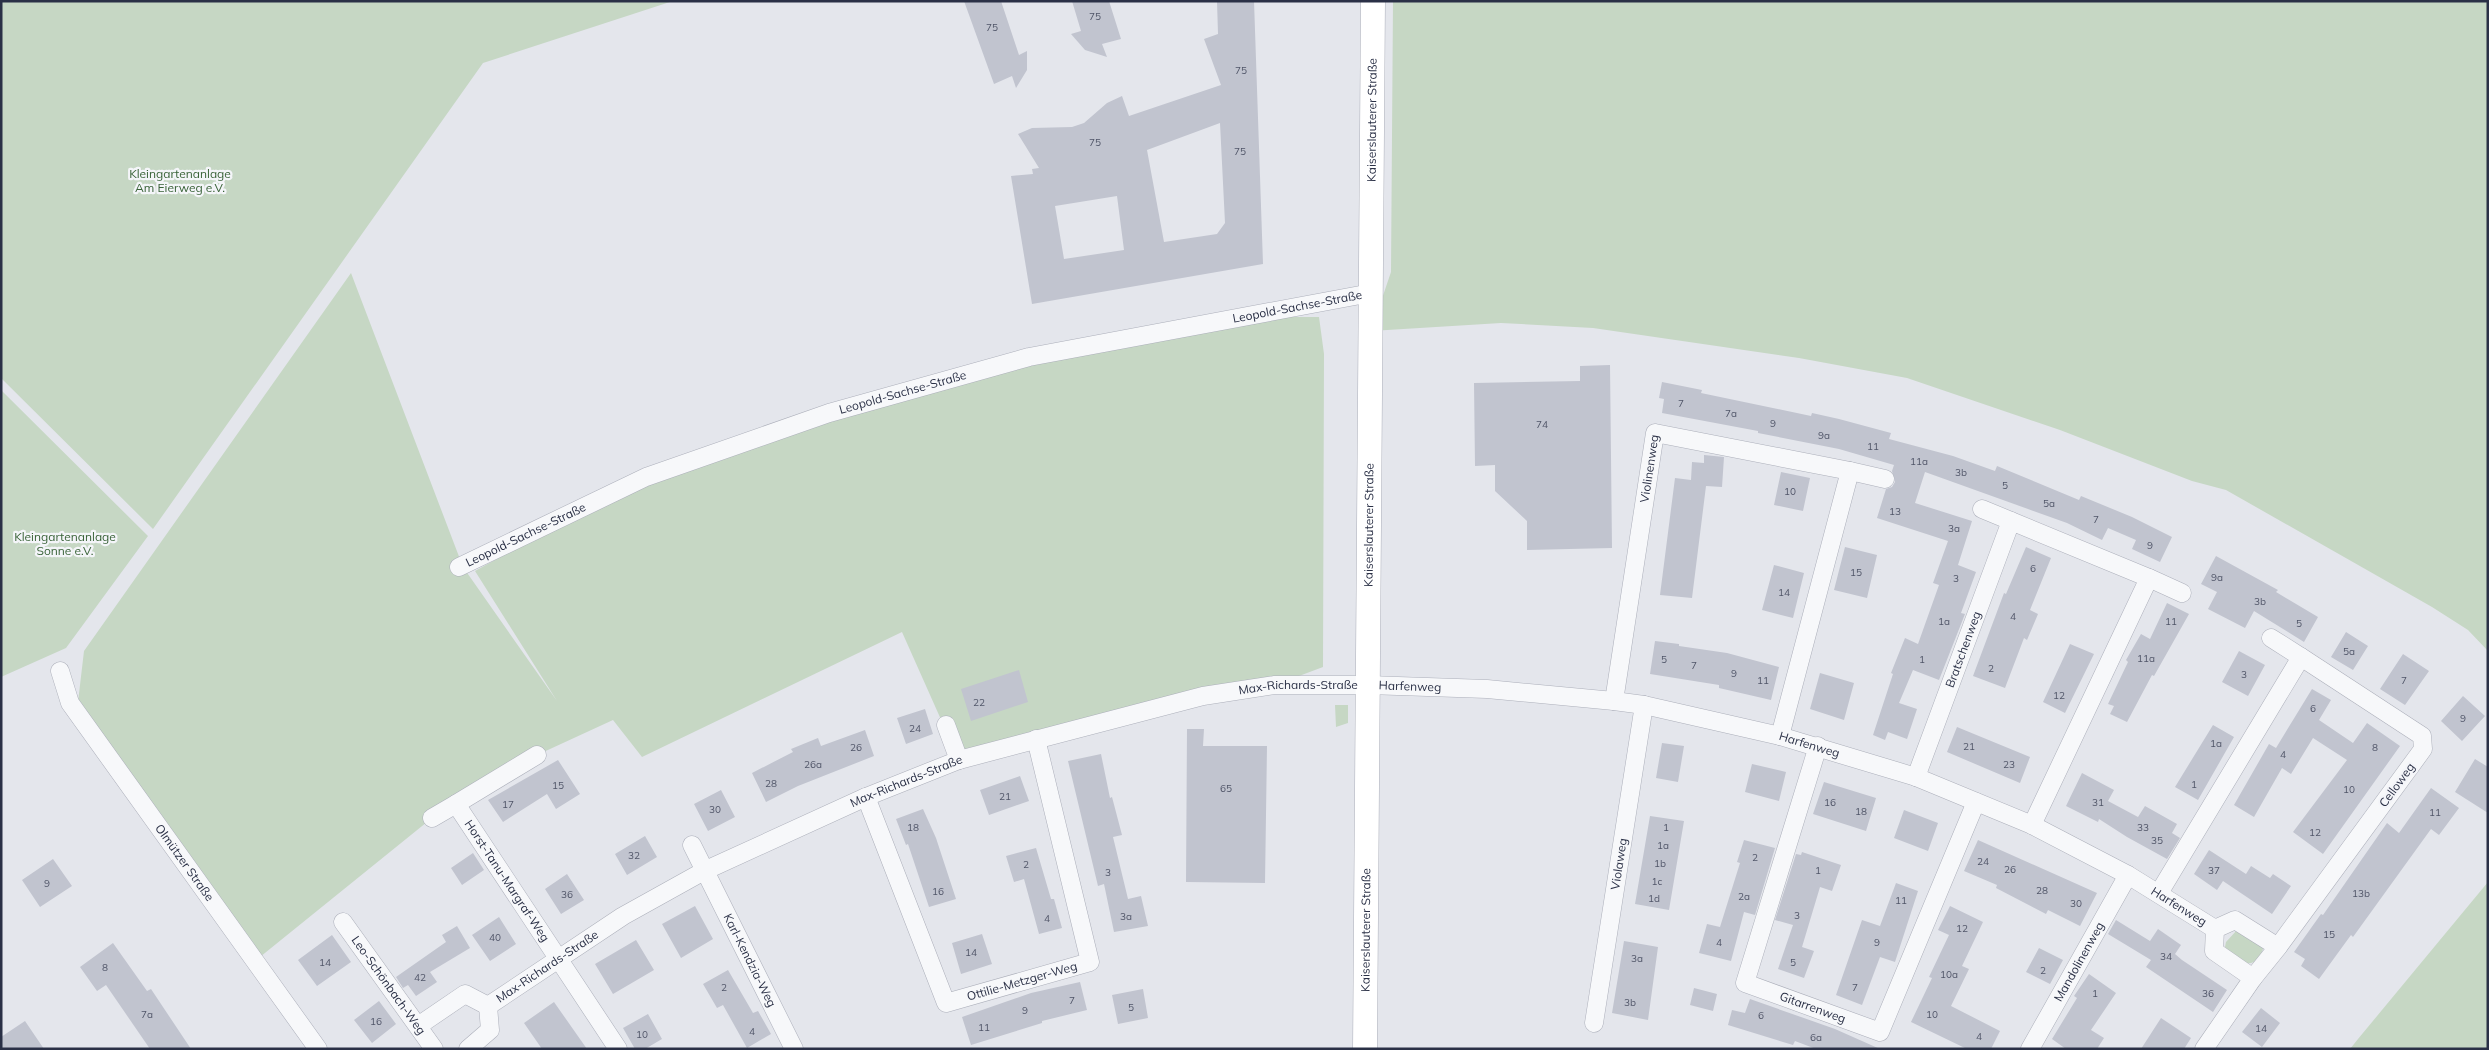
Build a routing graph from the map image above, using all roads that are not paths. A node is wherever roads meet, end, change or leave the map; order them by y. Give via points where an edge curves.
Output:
1 (1373, 1) edge
2 (1371, 293) junction
3 (1850, 471) junction
4 (1885, 479) dead end
5 (1982, 509) dead end
6 (2011, 521) junction
7 (459, 567) dead end
8 (2149, 578) junction
9 (2182, 593) dead end
10 (2271, 638) dead end
11 (2302, 656) junction
12 (60, 671) dead end
13 (1368, 685) junction
14 (1614, 701) junction
15 (1644, 706) junction
16 (946, 725) dead end
17 (1780, 736) junction
18 (1036, 739) junction
19 (1818, 746) junction
20 (537, 755) dead end
21 (959, 760) junction
22 (1916, 777) junction
23 (866, 797) junction
24 (1976, 802) junction
25 (456, 804) junction
26 (432, 818) dead end
27 (2032, 825) junction
28 (692, 845) dead end
29 (704, 871) junction
30 (2128, 875) junction
31 (2159, 893) junction
32 (344, 922) dead end
33 (2215, 929) junction
34 (2278, 947) junction
35 (558, 959) junction
36 (2253, 978) junction
37 (488, 1006) junction
38 (1594, 1023) dead end
39 (418, 1026) junction
40 (318, 1049) edge
41 (434, 1049) edge
42 (468, 1049) edge
43 (618, 1049) edge
44 (794, 1049) edge
45 (1365, 1049) edge
46 (2030, 1049) edge
47 (2204, 1049) edge

1 - 2 street, Kaiserslauterer Straße
2 - 7 street, Leopold-Sachse-Straße via 1029,357 829,413 646,477
2 - 13 street, Kaiserslauterer Straße
3 - 4 street, Violinenweg
3 - 14 street, Violinenweg via 1655,433
3 - 17 street
5 - 6 street
6 - 8 street
6 - 22 street, Bratschenweg
8 - 9 street
8 - 27 street
10 - 11 street, Celloweg
11 - 31 street
11 - 34 street, Celloweg via 2422,736 2423,749
12 - 40 street, Olmützer Straße via 70,703
13 - 14 street, Harfenweg via 1487,689
13 - 18 street, Max-Richards-Straße via 1275,685 1203,696
13 - 45 street, Kaiserslauterer Straße
14 - 15 street, Harfenweg
15 - 17 street, Harfenweg
15 - 38 street, Violaweg
16 - 21 street
17 - 19 street, Harfenweg
18 - 21 street, Max-Richards-Straße
18 - 23 street, Ottilie-Metzger-Weg via 1090,962 946,1003
19 - 22 street, Harfenweg
19 - 24 street, Gitarrenweg via 1745,983 1880,1032
20 - 25 street
21 - 23 street, Max-Richards-Straße
22 - 24 street, Harfenweg
23 - 29 street, Max-Richards-Straße
24 - 27 street, Harfenweg
25 - 26 street
25 - 35 street, Horst-Tanu-Margraf-Weg
27 - 30 street, Harfenweg
28 - 29 street
29 - 35 street, Max-Richards-Straße via 623,916
29 - 44 street, Karl-Kendzia-Weg
30 - 31 street, Harfenweg
30 - 46 street, Mandolinenweg
31 - 33 street, Harfenweg
32 - 39 street, Leo-Schönbach-Weg
33 - 34 street, Harfenweg via 2235,920
33 - 36 street, Harfenweg via 2214,951
34 - 36 street
35 - 37 street, Max-Richards-Straße
35 - 43 street
36 - 47 street
37 - 39 street, Max-Richards-Straße via 465,994
37 - 42 street, Max-Richards-Straße via 490,1030
39 - 41 street, Leo-Schönbach-Weg

